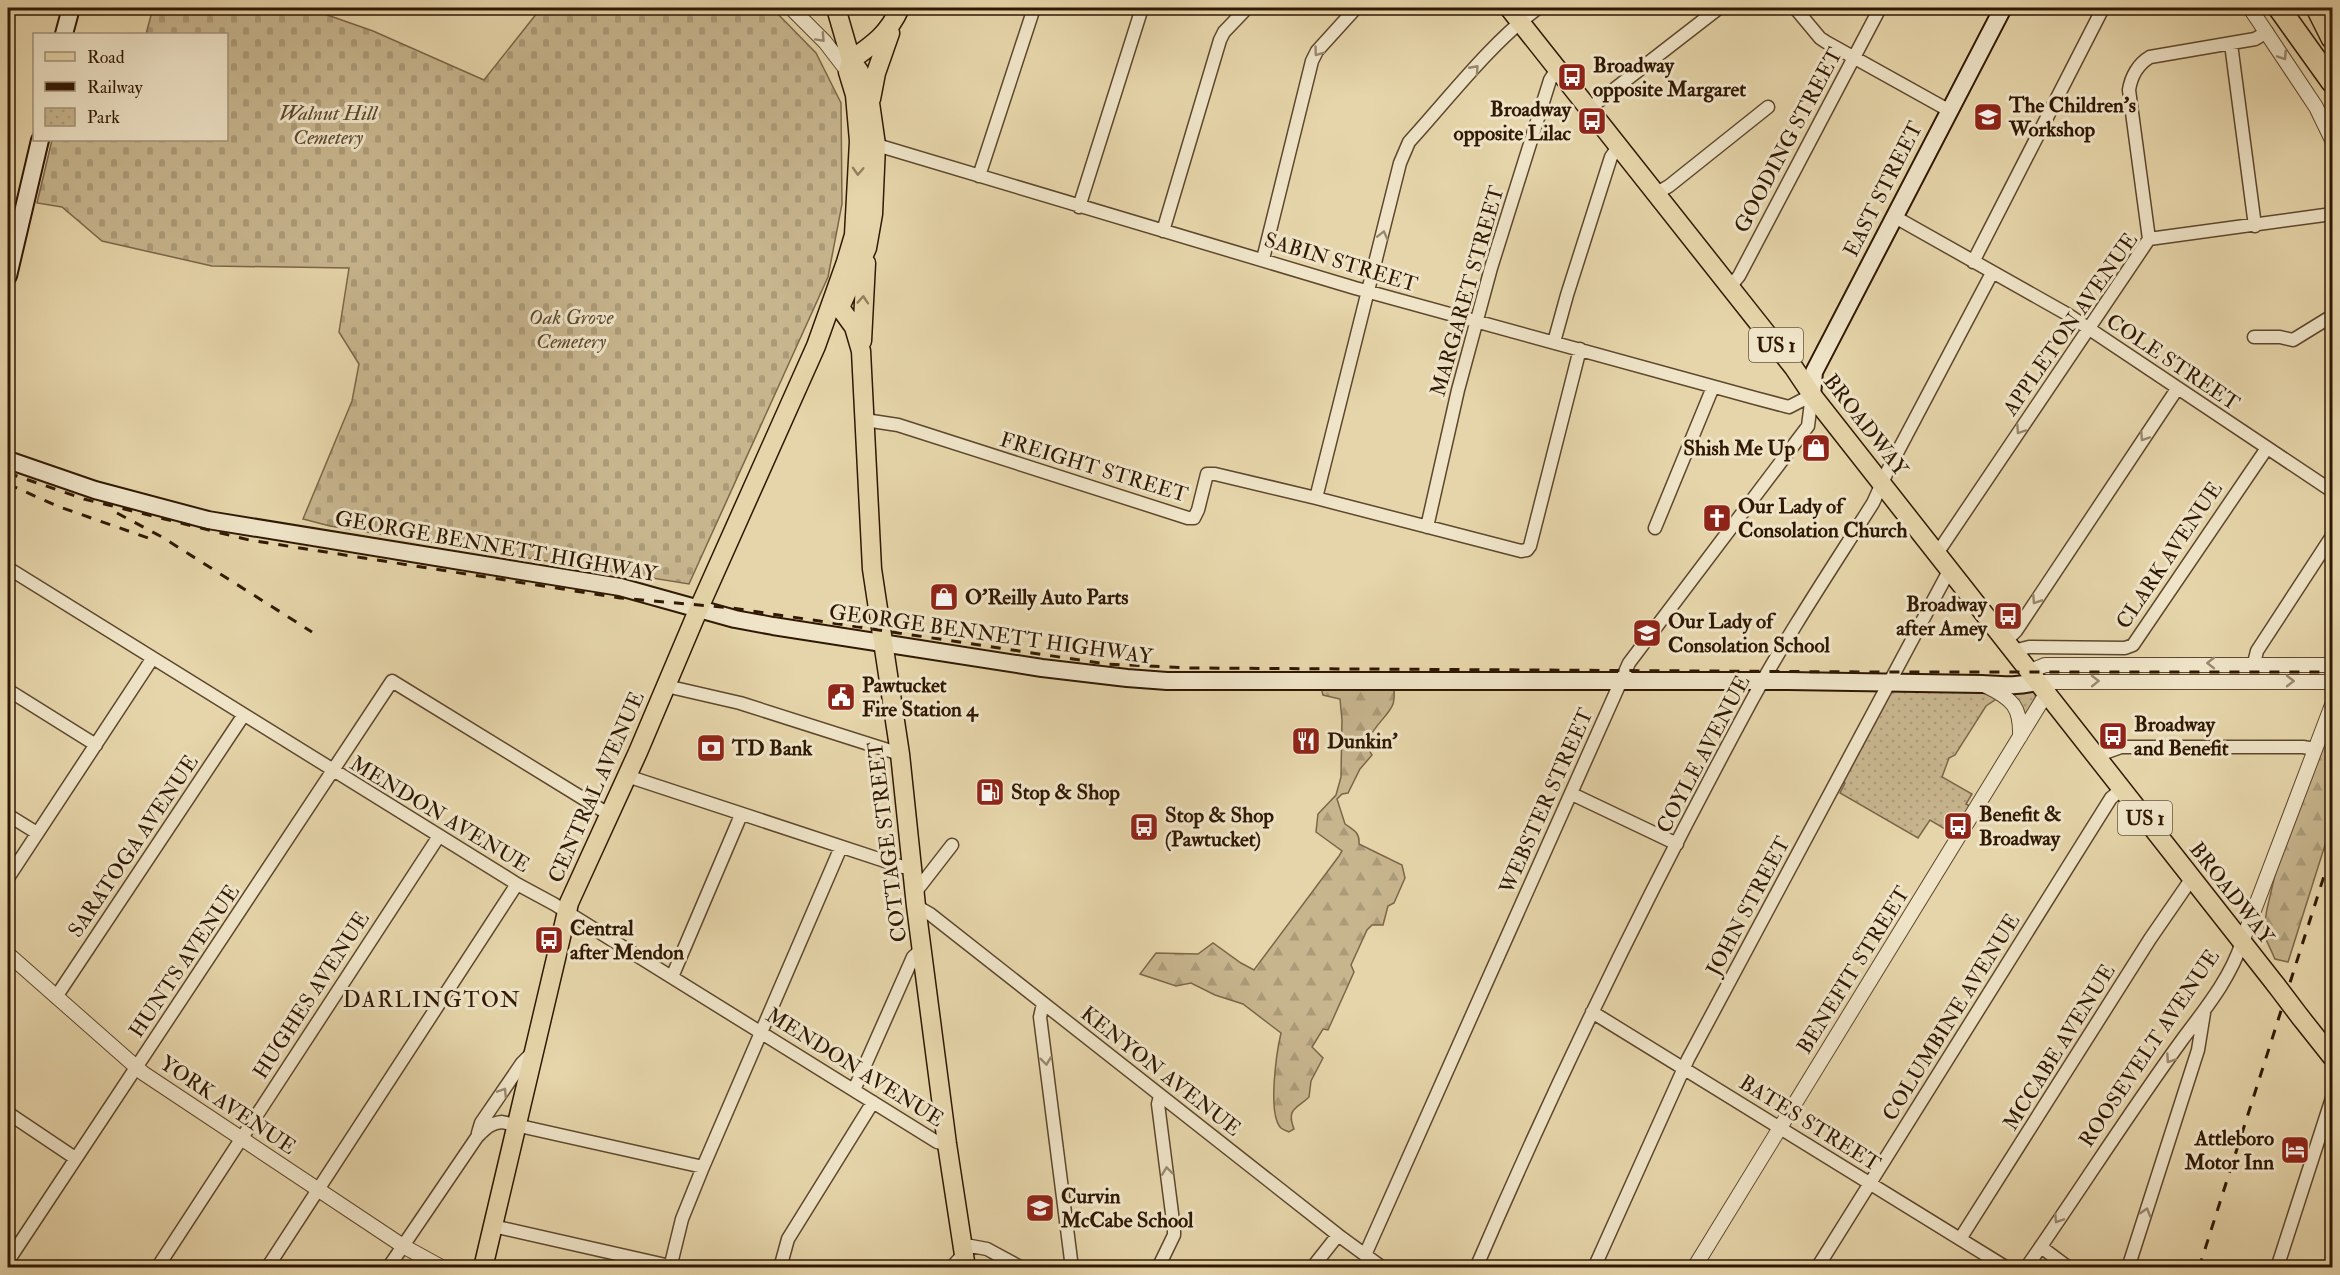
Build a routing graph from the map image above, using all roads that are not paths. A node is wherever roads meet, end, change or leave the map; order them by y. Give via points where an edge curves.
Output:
1 (71, 8) edge
2 (791, 8) edge
3 (836, 8) edge
4 (1034, 8) edge
5 (1142, 8) edge
6 (1247, 8) edge
7 (1356, 8) edge
8 (1538, 8) edge
9 (1719, 8) edge
10 (1795, 8) edge
11 (1880, 8) edge
12 (2003, 8) edge
13 (2103, 8) edge
14 (2250, 8) edge
15 (2278, 8) edge
16 (2317, 8) edge
17 (896, 15) edge
18 (1514, 15) edge
19 (2267, 32) junction
20 (64, 33) edge
21 (2332, 38) edge
22 (2231, 44) junction
23 (1853, 59) junction
24 (850, 66) junction
25 (1557, 69) junction
26 (2332, 82) edge
27 (870, 103) junction
28 (1768, 107) dead end
29 (1590, 108) junction
30 (1950, 111) junction
31 (2332, 140) edge
32 (40, 141) edge
33 (868, 143) junction
34 (1618, 147) junction
35 (979, 176) junction
36 (1654, 194) junction
37 (1079, 207) junction
38 (2332, 214) edge
39 (1895, 217) junction
40 (2255, 226) junction
41 (1163, 231) junction
42 (2149, 239) junction
43 (11, 242) edge
44 (867, 248) junction
45 (1263, 259) junction
46 (1973, 262) junction
47 (1992, 273) junction
48 (8, 276) edge
49 (1729, 288) junction
50 (1368, 291) junction
51 (836, 303) junction
52 (2332, 316) edge
53 (1476, 322) junction
54 (2088, 329) junction
55 (2254, 337) dead end
56 (1554, 342) junction
57 (1580, 350) junction
58 (861, 351) junction
59 (1713, 387) junction
60 (2177, 388) junction
61 (1812, 394) junction
62 (865, 420) junction
63 (2266, 448) junction
64 (8, 460) edge
65 (1882, 482) junction
66 (2332, 491) edge
67 (1316, 498) junction
68 (1427, 527) junction
69 (1655, 528) dead end
70 (2332, 536) edge
71 (1938, 552) junction
72 (8, 568) edge
73 (1950, 568) junction
74 (699, 608) junction
75 (882, 644) junction
76 (2009, 646) junction
77 (152, 659) junction
78 (2254, 663) junction
79 (2332, 664) edge
80 (1763, 681) junction
81 (1620, 682) junction
82 (1888, 682) junction
83 (2332, 682) edge
84 (2037, 683) junction
85 (1985, 684) junction
86 (666, 686) junction
87 (8, 690) edge
88 (2332, 705) edge
89 (243, 716) junction
90 (2020, 739) junction
91 (96, 745) junction
92 (2315, 749) junction
93 (900, 754) junction
94 (2096, 756) junction
95 (334, 771) junction
96 (627, 776) junction
97 (2122, 789) junction
98 (1572, 794) junction
99 (8, 815) edge
100 (610, 815) junction
101 (741, 815) junction
102 (37, 833) junction
103 (439, 836) junction
104 (1677, 844) junction
105 (952, 845) dead end
106 (842, 847) junction
107 (911, 867) junction
108 (8, 878) edge
109 (2192, 878) junction
110 (517, 884) junction
111 (915, 900) junction
112 (566, 912) junction
113 (2242, 942) junction
114 (922, 949) junction
115 (8, 954) edge
116 (672, 977) junction
117 (56, 997) junction
118 (1043, 1004) junction
119 (1592, 1012) junction
120 (2204, 1012) junction
121 (762, 1033) junction
122 (534, 1050) junction
123 (2332, 1058) edge
124 (136, 1067) junction
125 (1683, 1068) junction
126 (854, 1090) junction
127 (1160, 1096) junction
128 (2332, 1098) edge
129 (873, 1102) junction
130 (8, 1113) edge
131 (515, 1126) junction
132 (1781, 1128) junction
133 (477, 1137) junction
134 (240, 1138) junction
135 (947, 1144) junction
136 (75, 1158) junction
137 (703, 1167) junction
138 (1870, 1183) junction
139 (317, 1190) junction
140 (493, 1226) junction
141 (1338, 1235) junction
142 (1960, 1239) junction
143 (403, 1246) junction
144 (2041, 1247) junction
145 (1365, 1255) junction
146 (965, 1260) edge
147 (8, 1261) edge
148 (670, 1267) edge
149 (157, 1268) edge
150 (267, 1268) edge
151 (388, 1268) edge
152 (443, 1268) edge
153 (483, 1268) edge
154 (780, 1268) edge
155 (951, 1268) edge
156 (1022, 1268) edge
157 (1072, 1268) edge
158 (1158, 1268) edge
159 (1312, 1268) edge
160 (1383, 1268) edge
161 (1476, 1268) edge
162 (1594, 1268) edge
163 (1694, 1268) edge
164 (1817, 1268) edge
165 (2007, 1268) edge
166 (2026, 1268) edge
167 (2069, 1268) edge
168 (2128, 1268) edge
169 (2277, 1268) edge

1 - 20 main road
2 -> 24 street
3 - 24 main road
4 - 35 street
5 - 37 street
6 - 41 street via 1220,40
7 -> 45 street via 1312,61
8 - 18 street
9 - 29 street
10 - 23 street via 1820,39
11 - 23 street, GOODING STREET
12 - 30 main road, EAST STREET
13 - 46 street
14 - 19 street
15 - 26 highway
16 - 21 highway
17 - 24 main road via 878,42
17 - 27 main road
18 - 25 main road, BROADWAY / US 1
50 -> 18 street via 1400,163 1409,142
19 - 22 street
19 -> 31 street via 2316,107
22 - 40 street
22 - 42 street via 2150,57 2136,71 2129,90
23 - 30 street
23 - 49 street, GOODING STREET
24 - 27 main road via 860,71
24 - 33 main road, CENTRAL AVENUE
25 - 29 main road, BROADWAY / US 1
25 - 53 street, MARGARET STREET via 1525,158
27 - 33 main road, CENTRAL AVENUE
28 - 36 street
29 - 34 main road, BROADWAY / US 1
30 - 39 main road, EAST STREET
32 - 43 main road
33 - 35 street, SABIN STREET
33 - 44 main road, CENTRAL AVENUE via 873,214
33 -> 51 main road, CENTRAL AVENUE via 854,235
34 - 36 main road, BROADWAY / US 1
34 - 56 street via 1611,157
35 - 37 street, SABIN STREET
36 - 49 main road, BROADWAY / US 1
37 - 41 street, SABIN STREET
38 - 40 street, APPLETON AVENUE
39 - 46 street, COLE STREET
39 - 61 main road, EAST STREET via 1814,372
40 - 42 street, APPLETON AVENUE
41 - 45 street, SABIN STREET
42 - 54 street, APPLETON AVENUE
43 - 48 main road
44 - 51 main road, CENTRAL AVENUE
58 -> 44 main road
45 - 50 street, SABIN STREET
46 - 47 street, COLE STREET
47 - 54 street, COLE STREET
47 - 65 street, COYLE AVENUE
49 - 61 main road, BROADWAY / US 1
50 - 53 street, SABIN STREET
50 - 67 street
51 - 58 main road, COTTAGE STREET via 854,327
51 - 74 main road, CENTRAL AVENUE
52 - 55 street via 2293,340
53 - 56 street, SABIN STREET
53 - 68 street, MARGARET STREET
54 - 60 street, COLE STREET
54 -> 71 street, APPLETON AVENUE
56 - 57 street, SABIN STREET
57 - 59 street, SABIN STREET
57 - 68 street, FREIGHT STREET via 1527,550
58 - 62 main road, COTTAGE STREET
59 - 61 street, SABIN STREET via 1789,407
59 - 69 street
60 - 63 street, COLE STREET
60 -> 76 street
61 - 65 main road, BROADWAY / US 1
61 - 81 street, WEBSTER STREET via 1808,426 1629,663
62 - 67 street, FREIGHT STREET via 898,425 1188,518 1194,518 1198,510 1208,474
62 - 75 main road, COTTAGE STREET via 872,569
63 - 66 street, COLE STREET
63 - 76 street, CLARK AVENUE via 2133,645
64 - 74 main road, GEORGE BENNETT HIGHWAY via 95,490 208,520 589,581
65 - 71 main road, BROADWAY / US 1
65 - 80 street, COYLE AVENUE via 1873,503
67 - 68 street, FREIGHT STREET
70 - 78 street via 2257,651
71 - 73 main road, BROADWAY / US 1
72 - 77 street, MENDON AVENUE
73 - 76 main road, BROADWAY / US 1
73 - 82 street, JOHN STREET
74 - 75 main road, GEORGE BENNETT HIGHWAY via 735,619
74 - 86 main road, CENTRAL AVENUE
75 - 81 main road, GEORGE BENNETT HIGHWAY via 1097,675 1167,681
75 - 93 main road, COTTAGE STREET
76 - 84 main road, BROADWAY / US 1
77 - 89 street, MENDON AVENUE
77 - 91 street
78 - 79 street, GEORGE BENNETT HIGHWAY
78 -> 84 street, GEORGE BENNETT HIGHWAY via 2045,665
80 - 81 main road, GEORGE BENNETT HIGHWAY
80 - 82 main road, GEORGE BENNETT HIGHWAY
80 - 104 street, COYLE AVENUE
81 - 98 street, WEBSTER STREET
82 - 85 main road, GEORGE BENNETT HIGHWAY
82 - 125 street, JOHN STREET
84 -> 83 street, GEORGE BENNETT HIGHWAY
84 - 85 main road, GEORGE BENNETT HIGHWAY via 2002,678
84 - 90 street, BENEFIT STREET
84 - 94 main road, BROADWAY / US 1
85 - 90 street via 2017,708
86 - 93 street via 740,703
86 - 96 main road, CENTRAL AVENUE
87 - 91 street
88 - 92 street, ROOSEVELT AVENUE
89 - 95 street, MENDON AVENUE
89 - 117 street, SARATOGA AVENUE
90 - 132 street, BENEFIT STREET
91 - 102 street
92 - 94 street via 2121,747
92 - 113 street, ROOSEVELT AVENUE
93 - 107 main road, COTTAGE STREET
94 - 97 main road, BROADWAY / US 1
95 - 100 street, HUNTS AVENUE via 392,681
95 - 103 street, MENDON AVENUE
95 - 124 street, HUNTS AVENUE
96 - 100 main road, CENTRAL AVENUE
96 - 101 street
97 - 109 main road, BROADWAY / US 1
97 - 138 street, COLUMBINE AVENUE via 2111,798
98 - 104 street
98 - 145 street, WEBSTER STREET
99 - 102 street
100 - 112 main road, CENTRAL AVENUE
101 - 106 street
101 - 116 street
102 - 108 street
103 - 110 street, MENDON AVENUE
103 - 134 street, HUGHES AVENUE
104 - 119 street, COYLE AVENUE
105 - 111 street
106 - 107 street
106 - 121 street
107 - 111 main road, COTTAGE STREET
109 - 113 main road, BROADWAY / US 1
109 - 142 street, MCCABE AVENUE
110 - 112 street, MENDON AVENUE
110 - 139 street
111 - 114 main road, COTTAGE STREET
111 - 118 street, KENYON AVENUE
112 - 116 street, MENDON AVENUE
112 - 122 main road, CENTRAL AVENUE
113 - 120 street, ROOSEVELT AVENUE via 2237,958
113 - 123 main road, BROADWAY / US 1, bridge
114 - 126 street via 913,957
114 - 135 main road, COTTAGE STREET
115 - 117 street, YORK AVENUE
116 - 121 street, MENDON AVENUE
117 - 124 street, YORK AVENUE
118 - 127 street, KENYON AVENUE
118 -> 157 street via 1040,1017
119 - 125 street, BATES STREET
119 - 161 street, COYLE AVENUE
120 -> 144 street, ROOSEVELT AVENUE
168 -> 120 street via 2198,1050
121 - 126 street, MENDON AVENUE
121 - 137 street
122 - 131 main road, CENTRAL AVENUE
133 -> 122 street
124 - 134 street, YORK AVENUE
124 - 136 street, HUNTS AVENUE
125 - 132 street, BATES STREET
125 - 162 street, JOHN STREET
126 - 129 street, MENDON AVENUE
127 - 141 street, KENYON AVENUE
158 -> 127 street via 1174,1235
128 - 169 street
129 - 135 street, MENDON AVENUE via 937,1142
129 - 154 street via 788,1239
130 - 136 street
131 - 133 street via 495,1123
131 - 137 street
131 - 140 main road, CENTRAL AVENUE
132 - 138 street, BATES STREET
132 - 163 street, BENEFIT STREET
133 - 143 street
134 - 139 street, YORK AVENUE
134 - 149 street, HUGHES AVENUE
135 - 146 main road, COTTAGE STREET
136 - 147 street, HUNTS AVENUE
137 - 148 street via 682,1219
138 - 142 street, BATES STREET
138 - 164 street, COLUMBINE AVENUE
139 - 143 street, YORK AVENUE
139 - 150 street
140 - 148 street
140 - 153 main road, CENTRAL AVENUE
141 - 145 street, KENYON AVENUE
141 - 159 street
142 - 165 street, BATES STREET
143 - 151 street
143 - 152 street, YORK AVENUE
144 - 166 street, ROOSEVELT AVENUE
144 - 167 street
145 - 160 street, KENYON AVENUE
146 - 155 street
146 - 156 street via 971,1246 987,1249

